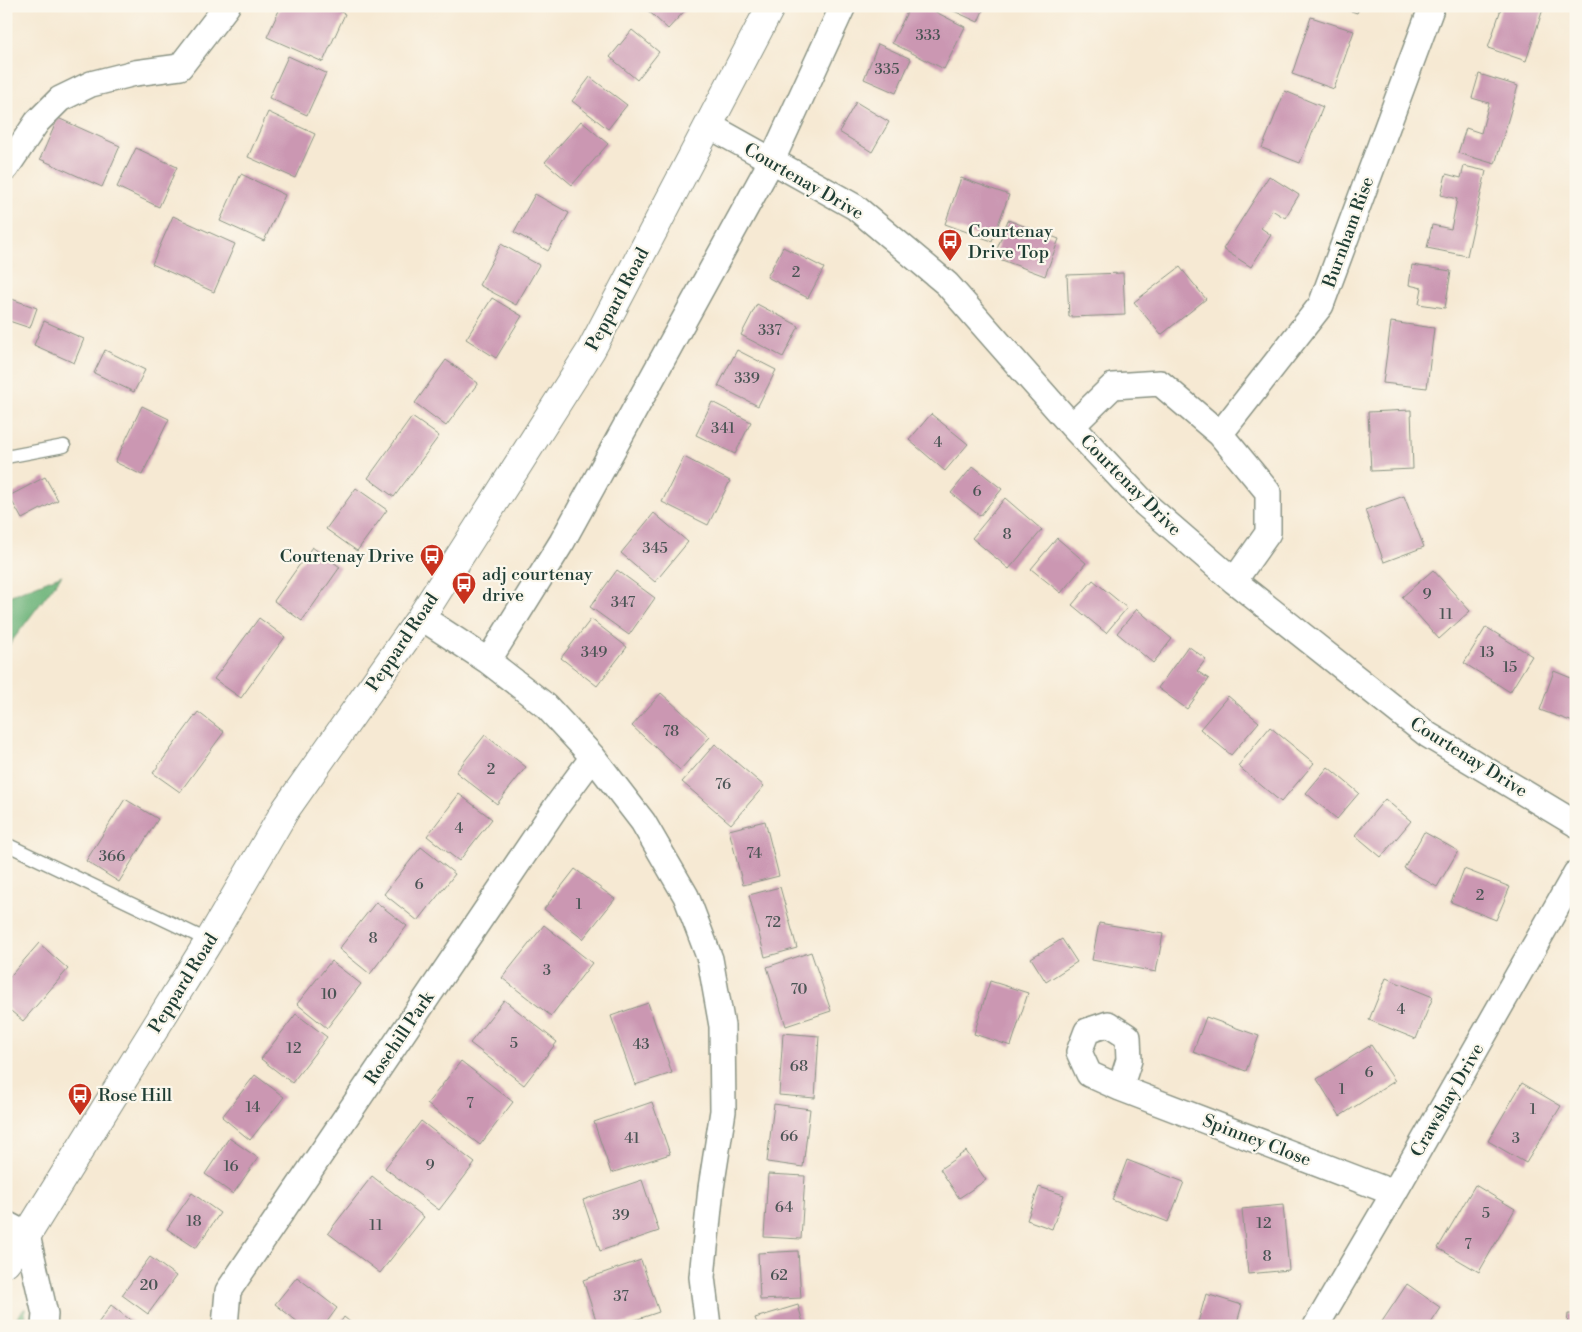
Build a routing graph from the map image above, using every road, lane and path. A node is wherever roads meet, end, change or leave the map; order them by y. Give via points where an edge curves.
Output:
1 (227, 6) edge
2 (771, 6) edge
3 (843, 6) edge
4 (1432, 6) edge
5 (708, 125) junction
6 (772, 160) junction
7 (6, 168) edge
8 (1072, 426) junction
9 (1220, 434) junction
10 (64, 446) dead end
11 (6, 457) edge
12 (1234, 581) junction
13 (421, 616) junction
14 (488, 661) junction
15 (593, 757) junction
16 (1576, 824) edge
17 (6, 844) edge
18 (1576, 873) edge
19 (209, 941) junction
20 (1120, 1088) dead end
21 (1394, 1193) junction
22 (17, 1230) edge
23 (6, 1262) edge
24 (44, 1326) edge
25 (225, 1326) edge
26 (708, 1326) edge
27 (1316, 1326) edge

1 - 7 street via 180,67 92,84 60,99 37,122
2 - 5 main road, Peppard Road
3 - 6 street
4 - 9 street, Burnham Rise via 1321,305
5 - 6 street, Courtenay Drive
5 - 13 main road, Peppard Road via 591,350
6 - 8 street, Courtenay Drive via 855,207 947,284
6 - 14 street via 562,542
8 - 9 street via 1113,386 1160,384
8 - 12 street, Courtenay Drive via 1145,504
9 - 12 street via 1268,492 1268,533
10 - 11 lane
12 - 16 street, Courtenay Drive via 1428,735
13 - 14 street
13 - 19 main road, Peppard Road via 286,809
14 - 15 street via 546,706
15 - 25 street, Rosehill Park via 556,806 228,1291
15 - 26 street via 643,822 686,896 710,959 722,1026 723,1111 702,1277
17 - 19 lane
18 - 21 street, Crawshay Drive
19 - 22 main road, Peppard Road
20 - 21 street, Spinney Close
21 - 27 street, Crawshay Drive
22 - 23 main road, Peppard Road
22 - 24 street via 46,1314

